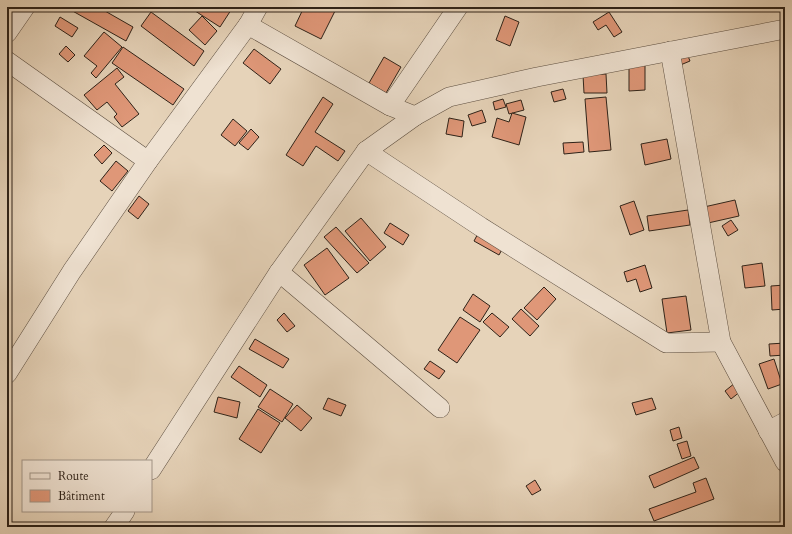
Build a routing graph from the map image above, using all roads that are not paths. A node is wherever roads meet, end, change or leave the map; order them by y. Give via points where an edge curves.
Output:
1 (24, 7) edge
2 (258, 7) edge
3 (458, 7) edge
4 (248, 25) junction
5 (785, 28) edge
6 (7, 33) edge
7 (670, 51) junction
8 (7, 61) edge
9 (390, 106) junction
10 (415, 116) junction
11 (366, 151) junction
12 (148, 161) junction
13 (279, 272) junction
14 (721, 342) junction
15 (7, 374) edge
16 (440, 408) dead end
17 (785, 422) edge
18 (768, 431) junction
19 (785, 462) edge
20 (152, 468) edge
21 (124, 512) edge
22 (114, 527) edge

1 - 6 street
2 - 4 street
3 - 9 street
4 - 9 street
4 - 12 street
5 - 7 street
7 - 10 street via 449,97
7 - 14 street
8 - 12 street
9 - 10 street
10 - 11 street
11 - 13 street
11 - 14 street via 481,227 666,343
12 - 15 street via 72,271
13 - 16 street
13 - 20 street
14 - 18 street
17 - 18 street
18 - 19 street
21 - 22 street

